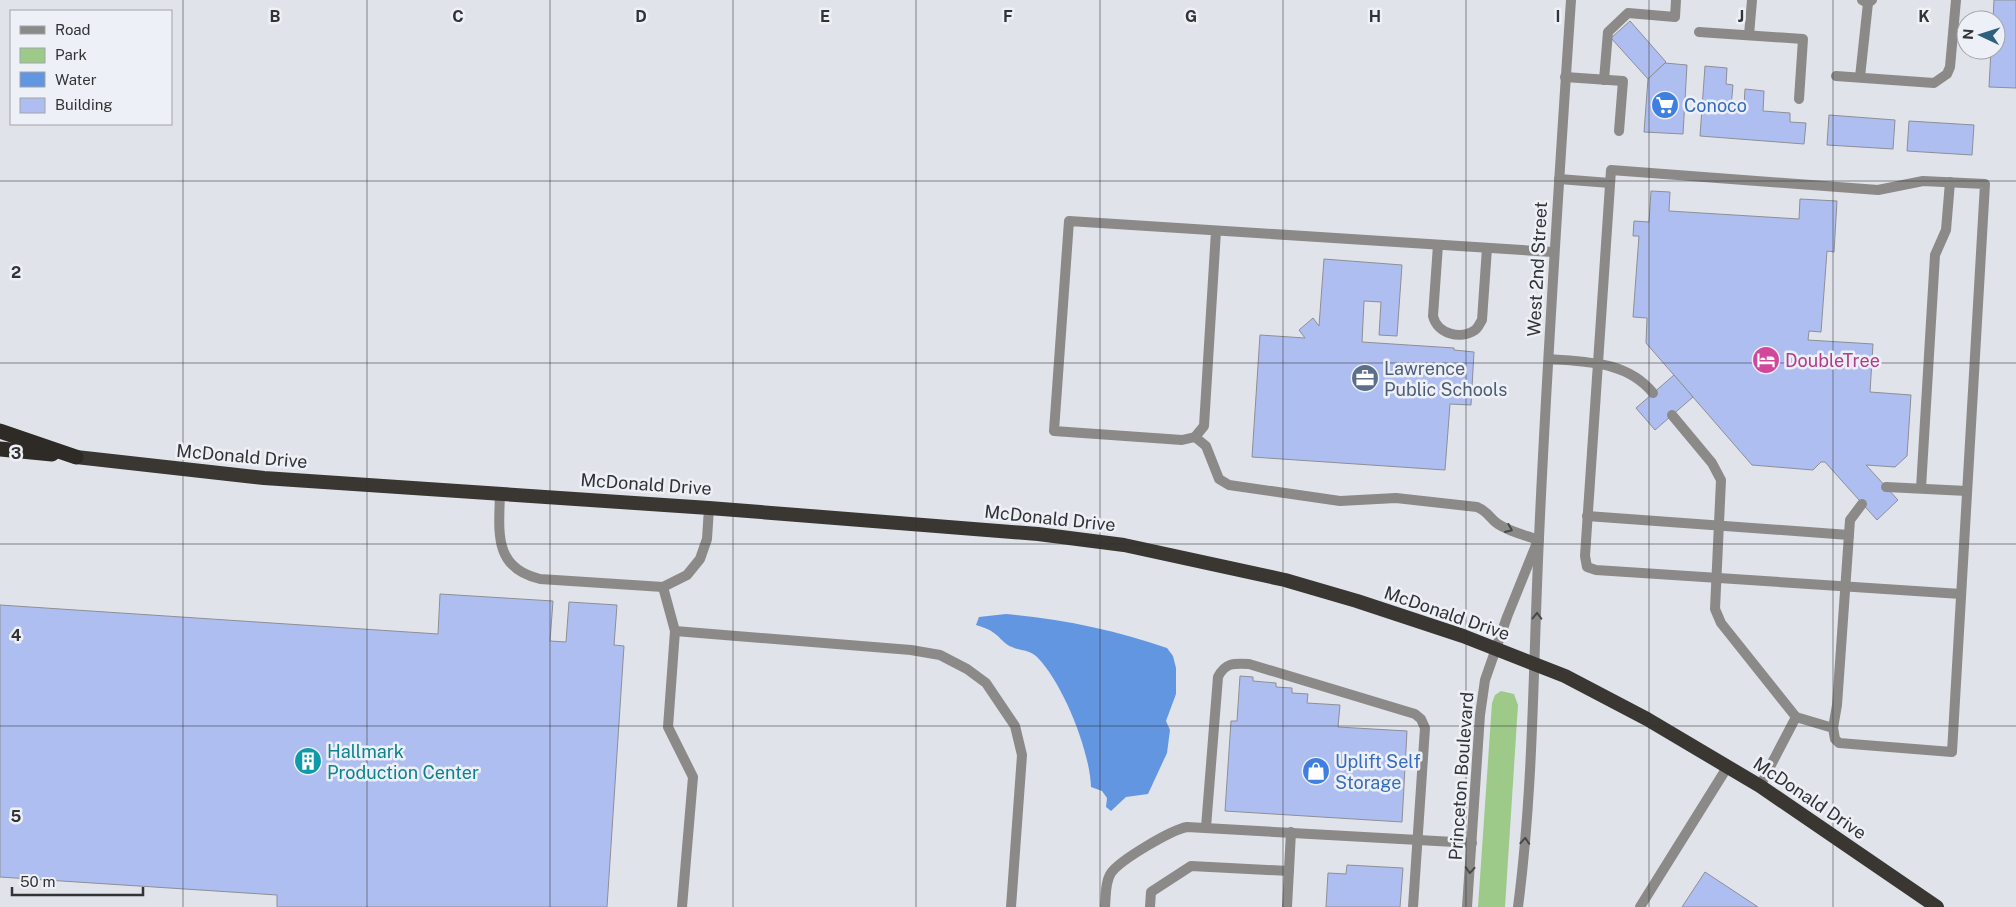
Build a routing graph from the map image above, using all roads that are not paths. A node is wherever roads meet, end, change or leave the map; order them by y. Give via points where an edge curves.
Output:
1 (1571, 0) edge
2 (1676, 0) edge
3 (1752, 0) edge
4 (1956, 0) edge
5 (1867, 1) edge
6 (1698, 32) dead end
7 (1749, 36) junction
8 (1836, 76) dead end
9 (1566, 77) junction
10 (1860, 78) junction
11 (1604, 80) junction
12 (1799, 99) dead end
13 (1619, 131) dead end
14 (1559, 179) junction
15 (1950, 182) junction
16 (1610, 183) junction
17 (1216, 231) junction
18 (1438, 245) junction
19 (1487, 248) junction
20 (1554, 252) junction
21 (1549, 359) junction
22 (1598, 363) junction
23 (1653, 393) dead end
24 (1672, 415) dead end
25 (0, 430) edge
26 (1195, 437) junction
27 (0, 450) edge
28 (76, 457) junction
29 (1886, 487) dead end
30 (1920, 488) junction
31 (1968, 491) junction
32 (500, 493) junction
33 (1862, 504) dead end
34 (709, 508) junction
35 (1587, 516) junction
36 (1718, 525) junction
37 (1849, 534) junction
38 (1539, 540) junction
39 (1715, 578) junction
40 (1846, 586) junction
41 (663, 587) junction
42 (1961, 594) junction
43 (675, 631) junction
44 (1495, 649) junction
45 (1536, 665) junction
46 (1796, 717) junction
47 (1833, 728) junction
48 (1728, 766) junction
49 (1760, 786) junction
50 (1206, 827) junction
51 (1291, 832) junction
52 (1417, 840) junction
53 (1472, 843) junction
54 (1289, 871) junction
55 (682, 907) edge
56 (1011, 907) edge
57 (1105, 907) edge
58 (1150, 907) edge
59 (1287, 907) edge
60 (1413, 907) edge
61 (1467, 907) edge
62 (1518, 907) edge
63 (1640, 907) edge
64 (1937, 907) edge

1 - 9 street, West 2nd Street
2 - 11 street via 1675,17 1628,13 1608,32
3 - 7 street
4 - 10 street via 1947,74 1934,83
5 - 10 street
6 - 7 street
7 - 12 street via 1803,39
8 - 10 street
9 - 11 street
9 - 14 street, West 2nd Street
11 - 13 street via 1622,81
14 - 16 street
14 - 20 street, West 2nd Street
15 - 16 street via 1923,181 1878,190 1611,170
15 - 30 street via 1946,230 1935,255
15 - 31 street via 1985,184
16 - 22 street
17 - 18 street
17 - 26 street via 1204,426
17 - 26 street via 1069,221 1054,431 1182,440
18 - 19 street
18 - 19 street via 1435,326 1443,332 1465,334 1476,329 1482,320
19 - 20 street
20 - 21 street, West 2nd Street
21 - 22 street
21 - 38 street, West 2nd Street
22 - 23 street via 1626,371
22 - 35 street
24 - 36 street via 1712,463 1721,480
25 - 28 highway
26 -> 38 street via 1206,446 1219,479 1230,485 1340,501 1396,498 1477,507 1486,510 1496,523 1511,531
27 - 28 highway
28 - 32 highway, McDonald Drive via 264,478
29 - 30 street
30 - 31 street
31 - 42 street
32 - 34 highway, McDonald Drive
32 - 41 street via 502,550 522,575 540,580
33 - 37 street via 1850,520
34 - 41 street via 707,539 700,559 688,575
34 - 44 highway, McDonald Drive via 1020,532 1124,545 1294,583 1357,601
35 - 36 street
35 - 39 street via 1586,567
36 - 37 street
36 - 39 street
37 - 40 street
38 - 44 street, West 2nd Street
45 -> 38 street, West 2nd Street
39 - 40 street
39 - 46 street via 1715,609 1721,623
40 - 42 street
40 - 47 street via 1838,705
41 - 43 street
42 - 47 street via 1952,752 1839,743
43 - 55 street via 668,727 693,777
43 - 56 street via 911,650 940,655 967,668 986,683 1015,726 1022,755
44 - 45 highway, McDonald Drive
44 - 53 street, Princeton Boulevard via 1482,699
45 - 48 highway, McDonald Drive via 1565,676 1647,719
62 -> 45 street
46 - 47 street
46 - 49 street
48 - 49 highway, McDonald Drive
48 - 63 street
49 - 64 highway, McDonald Drive
50 - 51 street
50 - 52 street via 1218,677 1222,668 1238,663 1415,714 1421,719 1425,728
50 - 57 street via 1176,829 1117,868 1109,878
51 - 52 street
51 - 54 street
52 - 53 street
52 - 60 street
53 -> 61 street, Princeton Boulevard
54 - 58 street via 1190,866 1151,892
54 - 59 street

